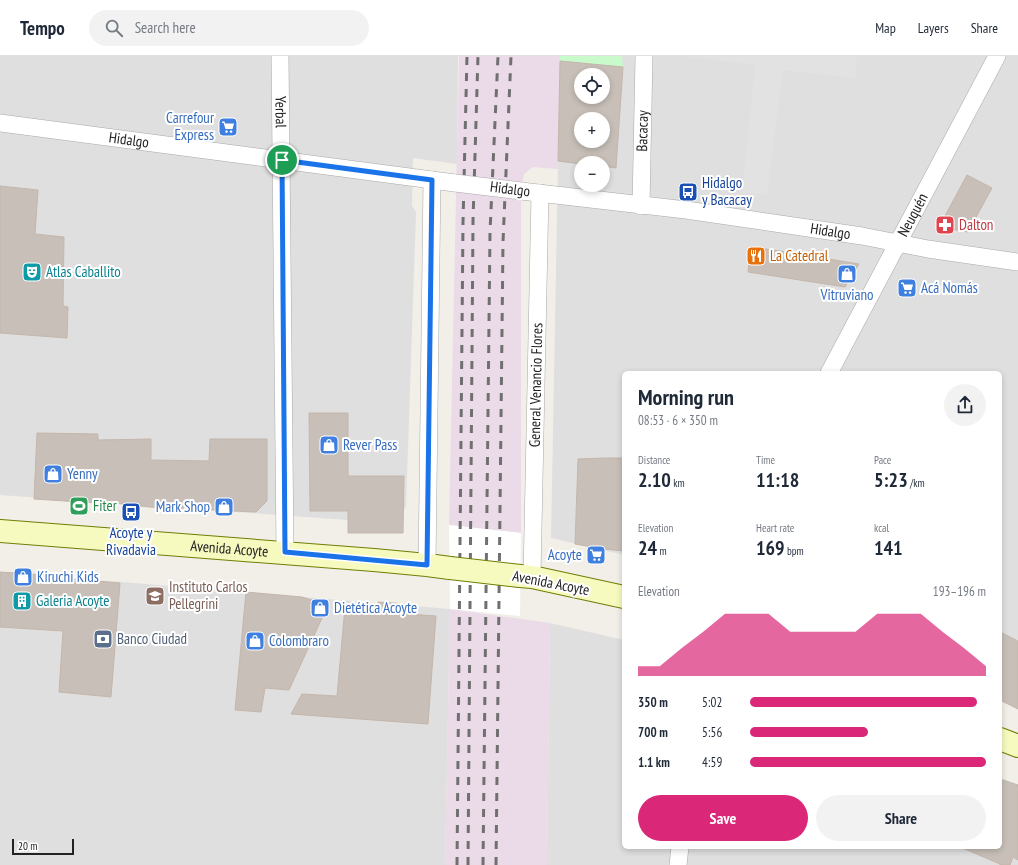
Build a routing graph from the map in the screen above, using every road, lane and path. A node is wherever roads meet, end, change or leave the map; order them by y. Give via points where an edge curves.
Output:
1 (280, 56) edge
2 (644, 56) edge
3 (997, 56) edge
4 (0, 123) edge
5 (282, 160) junction
6 (432, 180) junction
7 (540, 193) junction
8 (641, 206) junction
9 (898, 244) junction
10 (1018, 262) edge
11 (830, 371) edge
12 (0, 531) edge
13 (285, 552) junction
14 (427, 565) junction
15 (526, 576) junction
16 (622, 597) edge
17 (1002, 740) edge
18 (1018, 746) edge
19 (680, 849) edge
20 (678, 865) edge

1 - 5 street, Yerbal
2 - 8 street, Bacacay
3 - 9 street, Neuquén
4 - 5 street, Hidalgo
5 - 6 street, Hidalgo
5 - 13 street, Yerbal
6 - 7 street, Hidalgo, bridge
6 - 14 street
7 - 8 street, Hidalgo
7 - 15 street, General Venancio Flores
8 - 9 street, Hidalgo via 686,210 862,236
9 - 10 street, Hidalgo
9 - 11 street, Neuquén
12 - 13 main road, Avenida Acoyte
13 - 14 main road, Avenida Acoyte
14 - 15 main road, Avenida Acoyte, bridge
15 - 16 main road, Avenida Acoyte
17 - 18 main road
19 - 20 street

